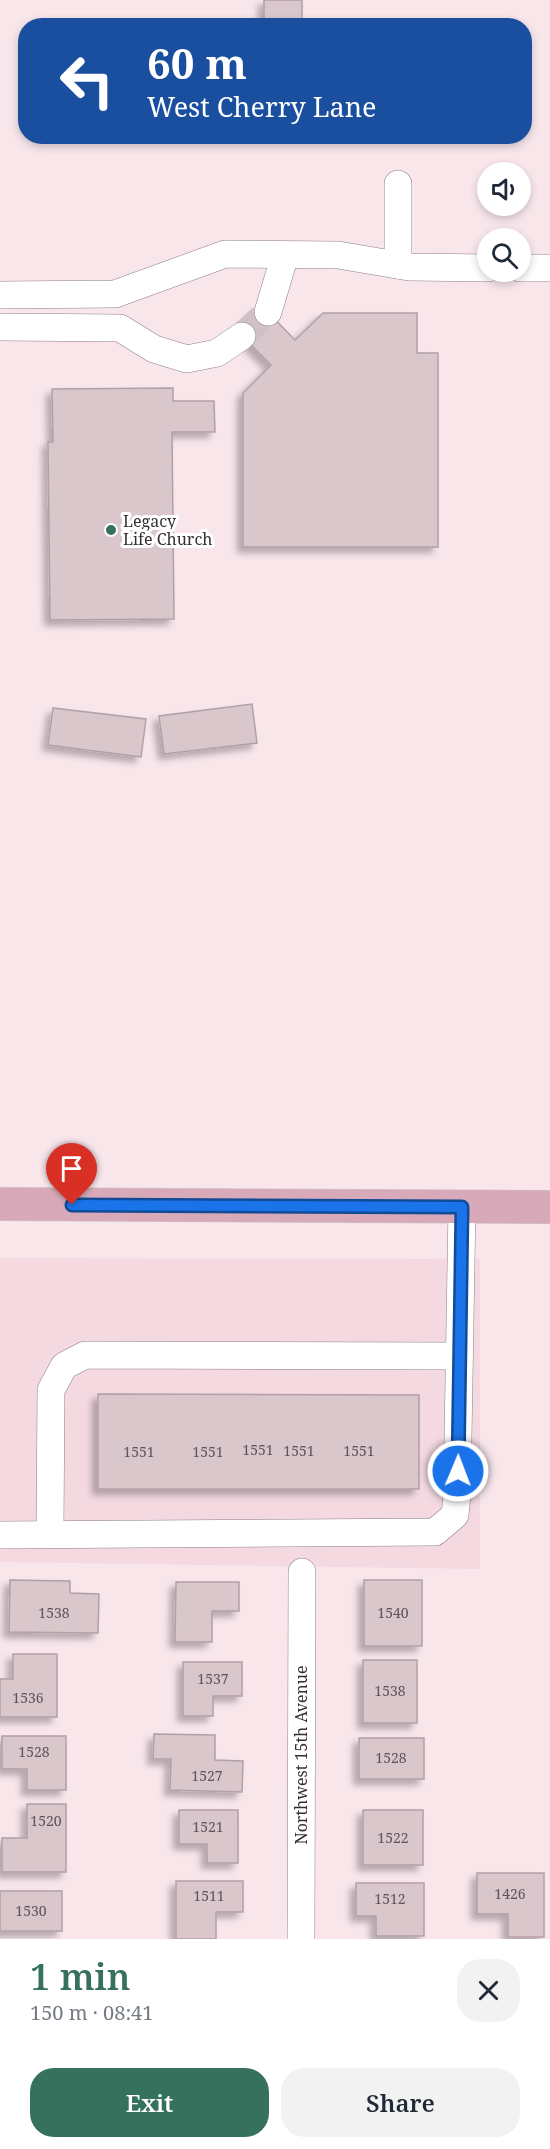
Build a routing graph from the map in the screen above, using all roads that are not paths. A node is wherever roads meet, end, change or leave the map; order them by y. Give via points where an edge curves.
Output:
1 (398, 184) dead end
2 (285, 255) junction
3 (398, 265) junction
4 (477, 268) edge
5 (531, 268) edge
6 (550, 268) edge
7 (0, 295) edge
8 (268, 312) tunnel mouth
9 (0, 327) edge
10 (242, 336) tunnel mouth
11 (0, 1204) edge
12 (462, 1207) junction
13 (550, 1207) edge
14 (459, 1356) junction
15 (50, 1534) junction
16 (0, 1535) edge
17 (302, 1572) dead end
18 (301, 1939) edge

1 - 3 street
2 - 3 street via 338,255
2 - 7 street via 225,254 115,294
2 - 8 street
3 - 4 street
5 - 6 street
9 - 10 street via 120,328 154,349 187,359 217,353
11 - 12 main road
12 - 13 main road
12 - 14 street
14 - 15 street via 85,1355 64,1366 51,1390
14 - 15 street via 455,1515 435,1532
15 - 16 street
17 - 18 street, Northwest 15th Avenue

